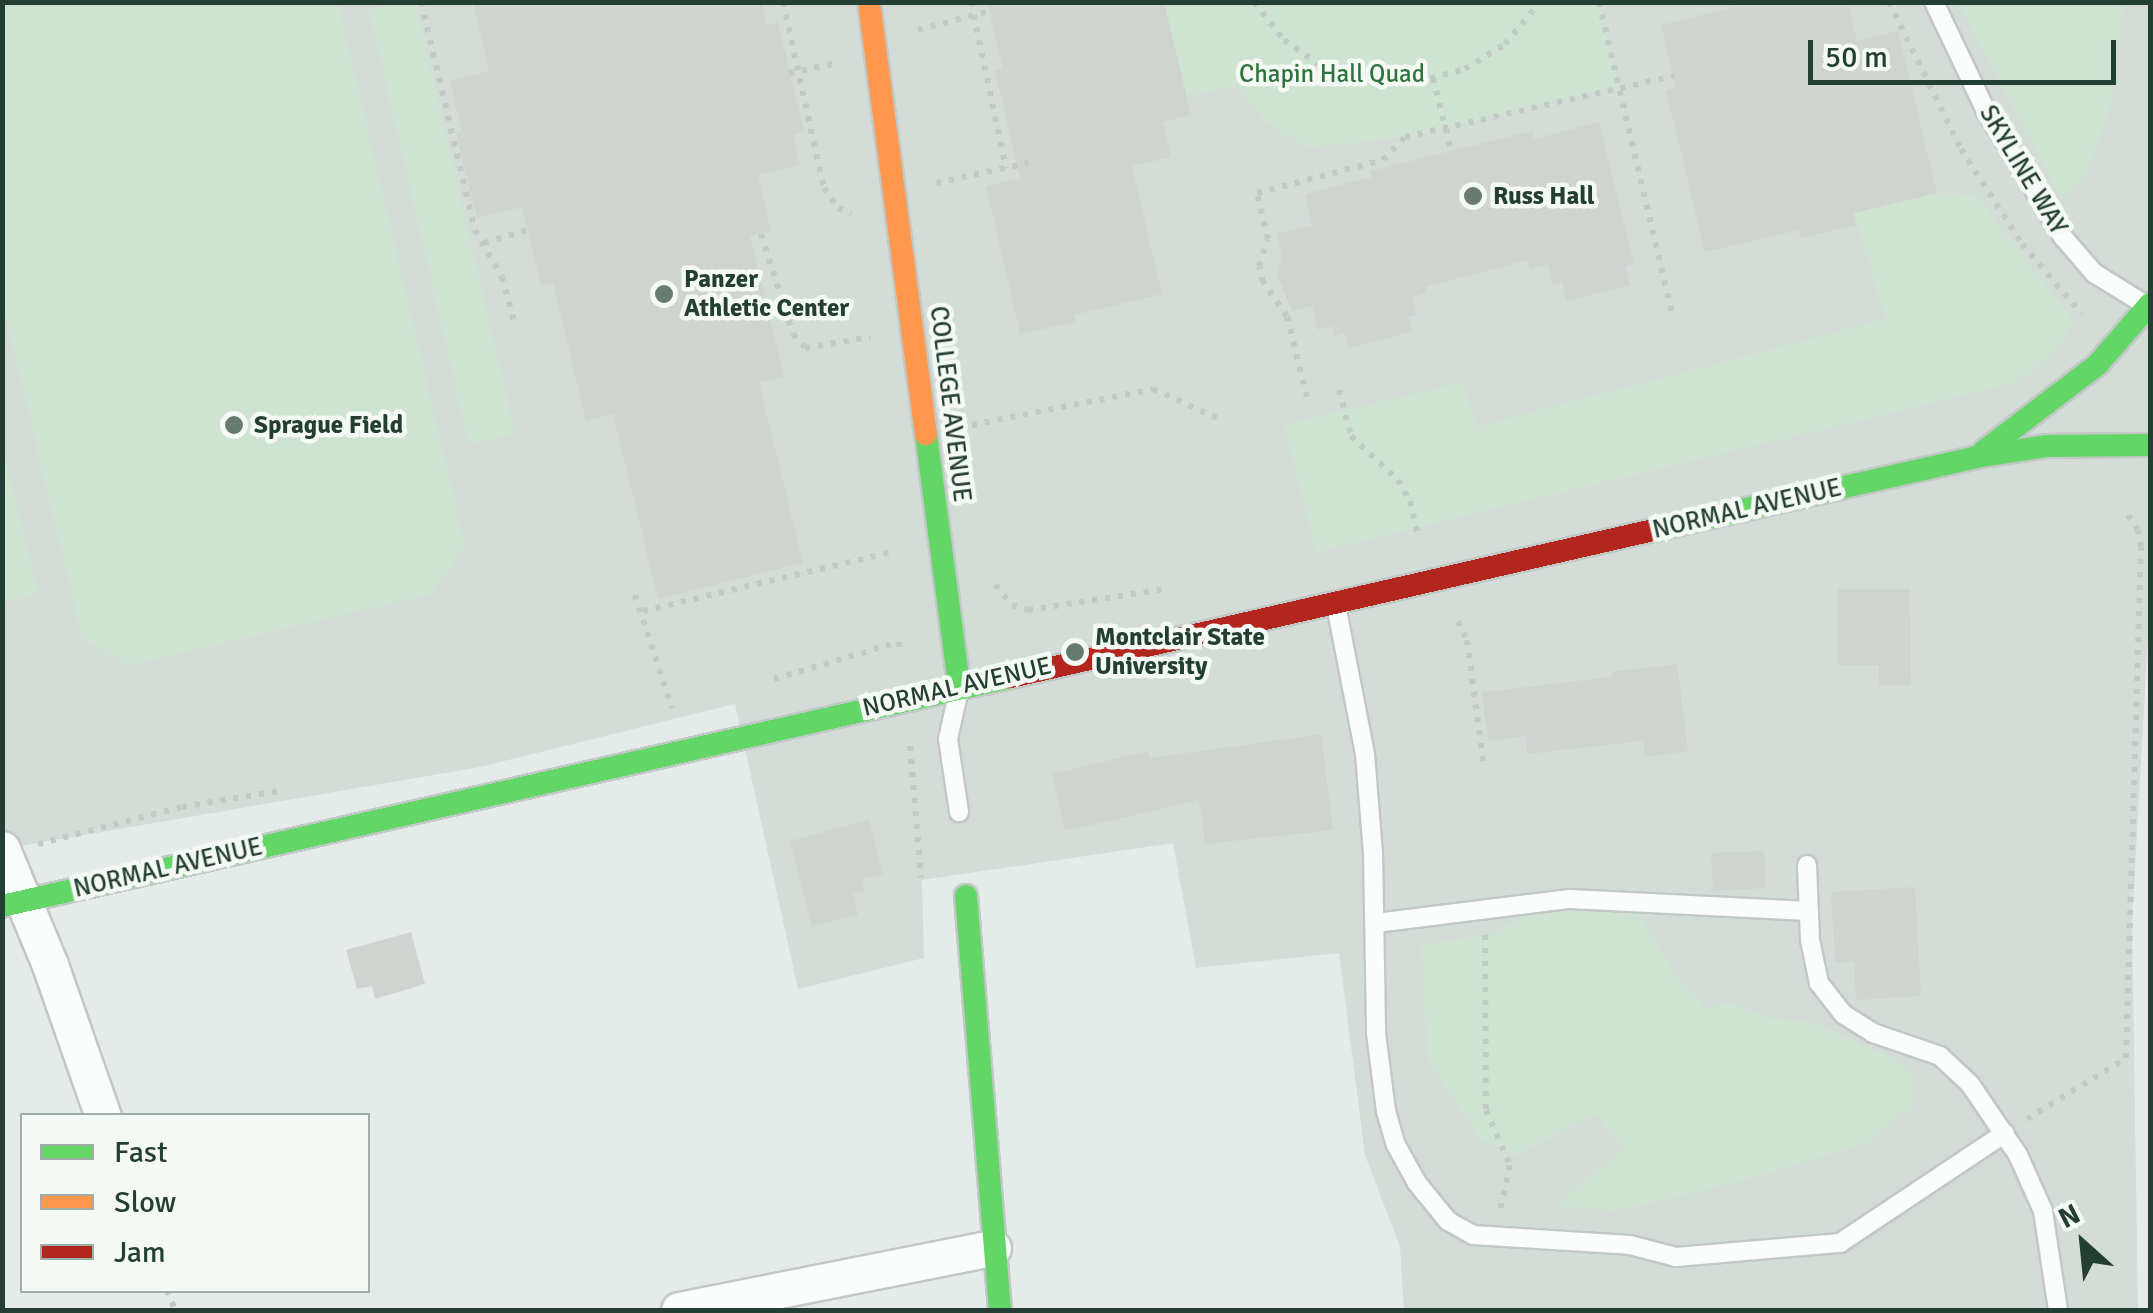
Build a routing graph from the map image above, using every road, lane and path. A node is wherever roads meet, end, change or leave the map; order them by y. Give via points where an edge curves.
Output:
1 (421, 2) edge
2 (783, 2) edge
3 (870, 2) edge
4 (972, 2) edge
5 (1254, 2) edge
6 (1540, 2) edge
7 (1599, 2) edge
8 (1889, 2) edge
9 (1934, 2) edge
10 (990, 11) dead end
11 (974, 15) junction
12 (942, 23) dead end
13 (823, 66) dead end
14 (794, 72) junction
15 (1674, 76) dead end
16 (1433, 78) junction
17 (1618, 87) junction
18 (1445, 128) junction
19 (1451, 151) dead end
20 (1028, 163) dead end
21 (1006, 168) junction
22 (895, 198) junction
23 (528, 230) dead end
24 (761, 234) dead end
25 (484, 244) junction
26 (2150, 306) edge
27 (1672, 317) dead end
28 (514, 321) dead end
29 (2095, 329) dead end
30 (876, 336) dead end
31 (1338, 390) dead end
32 (1307, 398) dead end
33 (1217, 418) dead end
34 (972, 428) dead end
35 (2150, 444) edge
36 (1976, 458) junction
37 (2126, 512) dead end
38 (1420, 542) dead end
39 (907, 548) dead end
40 (993, 582) dead end
41 (1176, 588) dead end
42 (635, 595) dead end
43 (1336, 602) junction
44 (643, 611) junction
45 (1454, 614) dead end
46 (959, 686) junction
47 (672, 708) dead end
48 (1484, 767) dead end
49 (959, 812) dead end
50 (2, 849) edge
51 (1807, 865) dead end
52 (966, 896) dead end
53 (14, 903) edge
54 (1500, 908) junction
55 (1809, 911) junction
56 (1376, 924) junction
57 (2046, 1107) dead end
58 (102, 1113) edge
59 (2005, 1133) junction
60 (1494, 1237) junction
61 (993, 1248) junction
62 (679, 1310) edge
63 (1000, 1310) edge
64 (2058, 1310) edge

1 - 25 path via 475,230
2 - 14 path
3 - 22 street, COLLEGE AVENUE
4 - 11 path
5 - 16 path via 1284,40 1324,67 1370,82
6 - 16 path via 1505,44 1464,70
7 - 17 path
8 - 29 path via 1972,165 2022,244
9 - 26 lane, SKYLINE WAY via 1994,126 2063,237 2094,273
10 - 11 path
11 - 12 path
11 - 21 path
13 - 14 path
14 - 22 path via 830,200 853,214 874,213
15 - 17 path
16 - 18 path
17 - 18 path
17 - 27 path
18 - 19 path
18 - 32 path via 1405,138 1383,160 1257,194 1268,240 1259,266 1286,316
20 - 21 path
21 - 22 path
22 - 46 street, COLLEGE AVENUE
23 - 25 path
24 - 30 path via 793,334 805,348
25 - 28 path via 502,276
26 - 36 street via 2098,364
31 - 38 path via 1351,436 1398,480 1410,501
33 - 34 path via 1154,389
35 - 36 street, NORMAL AVENUE via 2046,446
36 - 43 street, NORMAL AVENUE
37 - 57 path via 2141,547 2126,1058
39 - 44 path
40 - 41 path via 1012,606 1028,610
42 - 44 path
43 - 46 street, NORMAL AVENUE
43 - 56 lane via 1360,726
44 - 47 path
45 - 48 path via 1467,640
46 - 49 lane, COLLEGE AVENUE via 948,738
46 - 53 street, NORMAL AVENUE
50 - 53 street
51 - 55 lane
52 - 61 street
53 - 58 street
54 - 55 lane via 1570,899
54 - 56 lane
54 - 60 path via 1484,942 1482,976 1486,1110 1510,1165
55 - 59 lane via 1820,983 1843,1014 1873,1033 1940,1056 1964,1076
56 - 60 lane via 1376,1034 1396,1145 1448,1221 1473,1235
59 - 60 lane via 1840,1243 1676,1257 1630,1245
59 - 64 lane via 2043,1211
61 - 62 street
61 - 63 street

